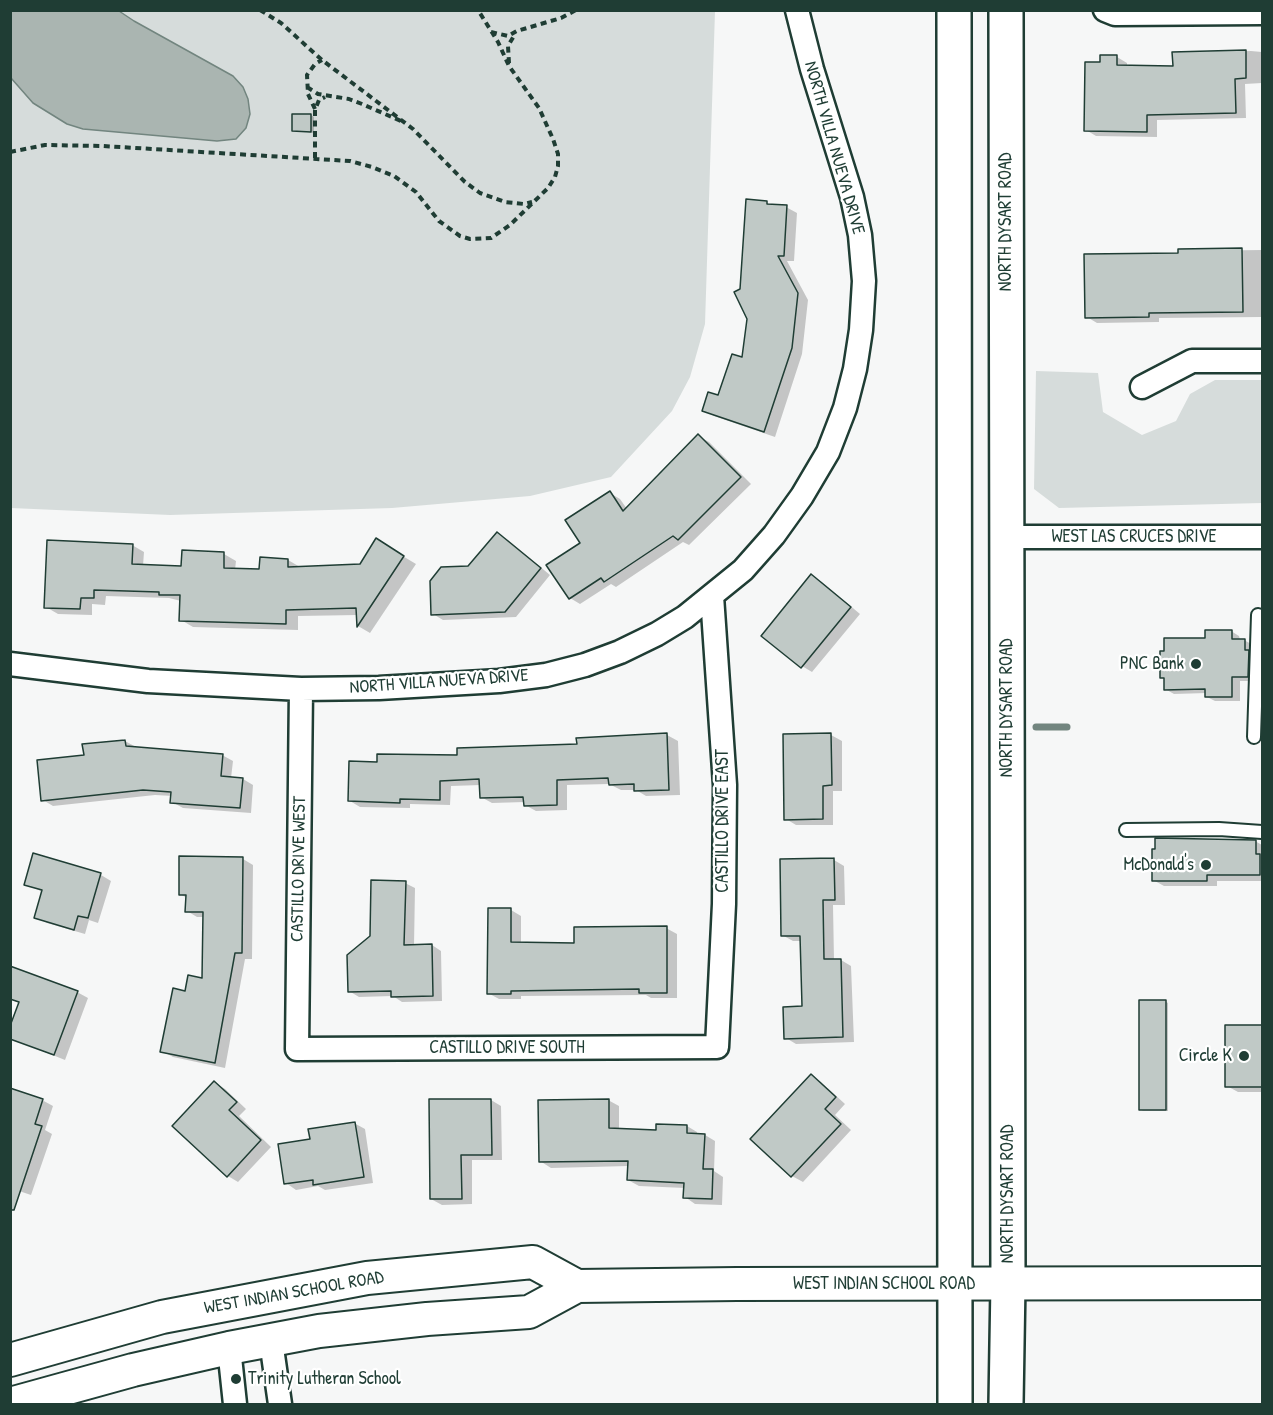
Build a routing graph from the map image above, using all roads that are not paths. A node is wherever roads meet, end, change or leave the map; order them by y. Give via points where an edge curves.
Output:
1 (797, 10) edge
2 (954, 10) edge
3 (1006, 10) edge
4 (1105, 10) edge
5 (1263, 13) edge
6 (1263, 361) edge
7 (1142, 387) dead end
8 (1006, 537) junction
9 (1263, 537) edge
10 (954, 538) junction
11 (712, 596) junction
12 (1257, 615) dead end
13 (10, 664) edge
14 (301, 688) junction
15 (1254, 736) dead end
16 (1126, 830) dead end
17 (1263, 832) edge
18 (717, 1047) joint
19 (297, 1049) joint
20 (1008, 1283) junction
21 (1263, 1283) edge
22 (955, 1284) junction
23 (577, 1286) junction
24 (271, 1341) junction
25 (229, 1348) junction
26 (10, 1360) edge
27 (10, 1404) edge
28 (235, 1404) edge
29 (280, 1404) edge
30 (955, 1404) edge
31 (1006, 1404) edge

1 - 11 street, NORTH VILLA NUEVA DRIVE via 860,235 864,281 861,330 845,408 828,452 774,535 743,570
2 - 10 main road
3 - 8 main road, NORTH DYSART ROAD
4 - 5 street via 1115,15
6 - 7 street via 1192,361
8 - 9 street, WEST LAS CRUCES DRIVE
8 - 10 main road
8 - 20 main road, NORTH DYSART ROAD
10 - 22 main road
11 - 14 street, NORTH VILLA NUEVA DRIVE via 685,617 620,652 546,675 448,685
11 - 18 street, CASTILLO DRIVE EAST via 726,841
12 - 15 lane
13 - 14 street, NORTH VILLA NUEVA DRIVE via 148,681
14 - 19 street, CASTILLO DRIVE WEST
16 - 17 lane
18 - 19 street, CASTILLO DRIVE SOUTH
20 - 21 main road, WEST INDIAN SCHOOL ROAD
20 - 22 main road, WEST INDIAN SCHOOL ROAD
20 - 31 main road, NORTH DYSART ROAD
22 - 23 main road, WEST INDIAN SCHOOL ROAD
22 - 30 main road
23 - 24 main road, WEST INDIAN SCHOOL ROAD via 529,1312 427,1318
23 - 26 main road, WEST INDIAN SCHOOL ROAD via 533,1263 368,1278 162,1317
24 - 25 main road, WEST INDIAN SCHOOL ROAD
24 - 29 street
25 - 27 main road, WEST INDIAN SCHOOL ROAD
25 - 28 street

